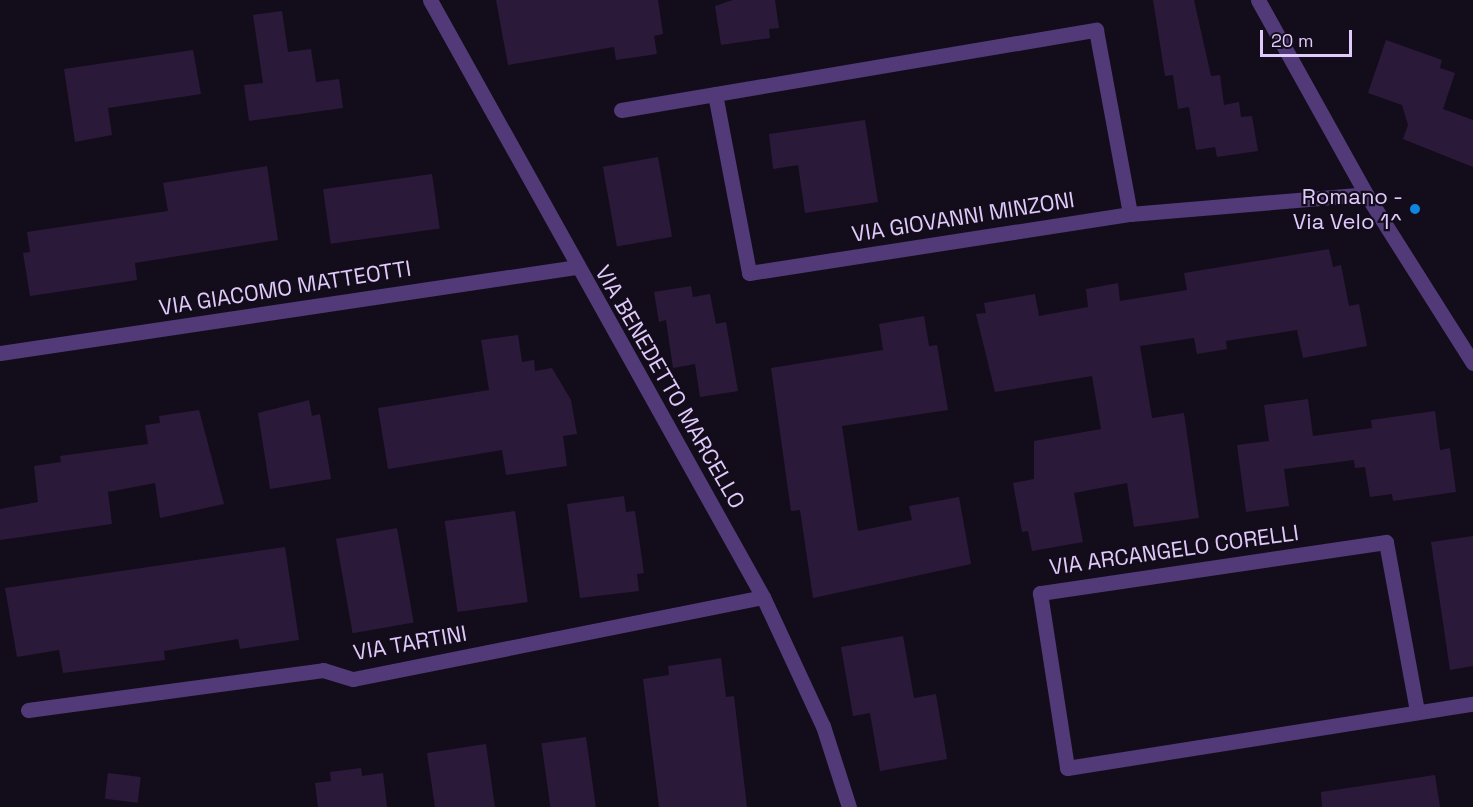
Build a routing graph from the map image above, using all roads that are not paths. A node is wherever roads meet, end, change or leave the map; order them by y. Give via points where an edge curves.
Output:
1 (430, 0) edge
2 (1258, 0) edge
3 (715, 94) junction
4 (621, 110) dead end
5 (1366, 194) junction
6 (1130, 214) junction
7 (576, 267) junction
8 (0, 354) edge
9 (1473, 363) edge
10 (763, 597) junction
11 (1473, 704) edge
12 (28, 710) dead end
13 (1417, 711) junction
14 (849, 807) edge

1 - 7 street, VIA BENEDETTO MARCELLO
2 - 5 street
3 - 4 street
3 - 6 street, VIA GIOVANNI MINZONI via 749,273
3 - 6 street via 1096,30
5 - 6 street, VIA GIOVANNI MINZONI
5 - 9 street
7 - 8 street, VIA GIACOMO MATTEOTTI
7 - 10 street, VIA BENEDETTO MARCELLO
10 - 12 street, VIA TARTINI via 353,679 323,670
10 - 14 street, VIA BENEDETTO MARCELLO via 823,726
11 - 13 street, VIA ARCANGELO CORELLI
13 - 13 street, VIA ARCANGELO CORELLI via 1386,542 1040,592 1067,768

